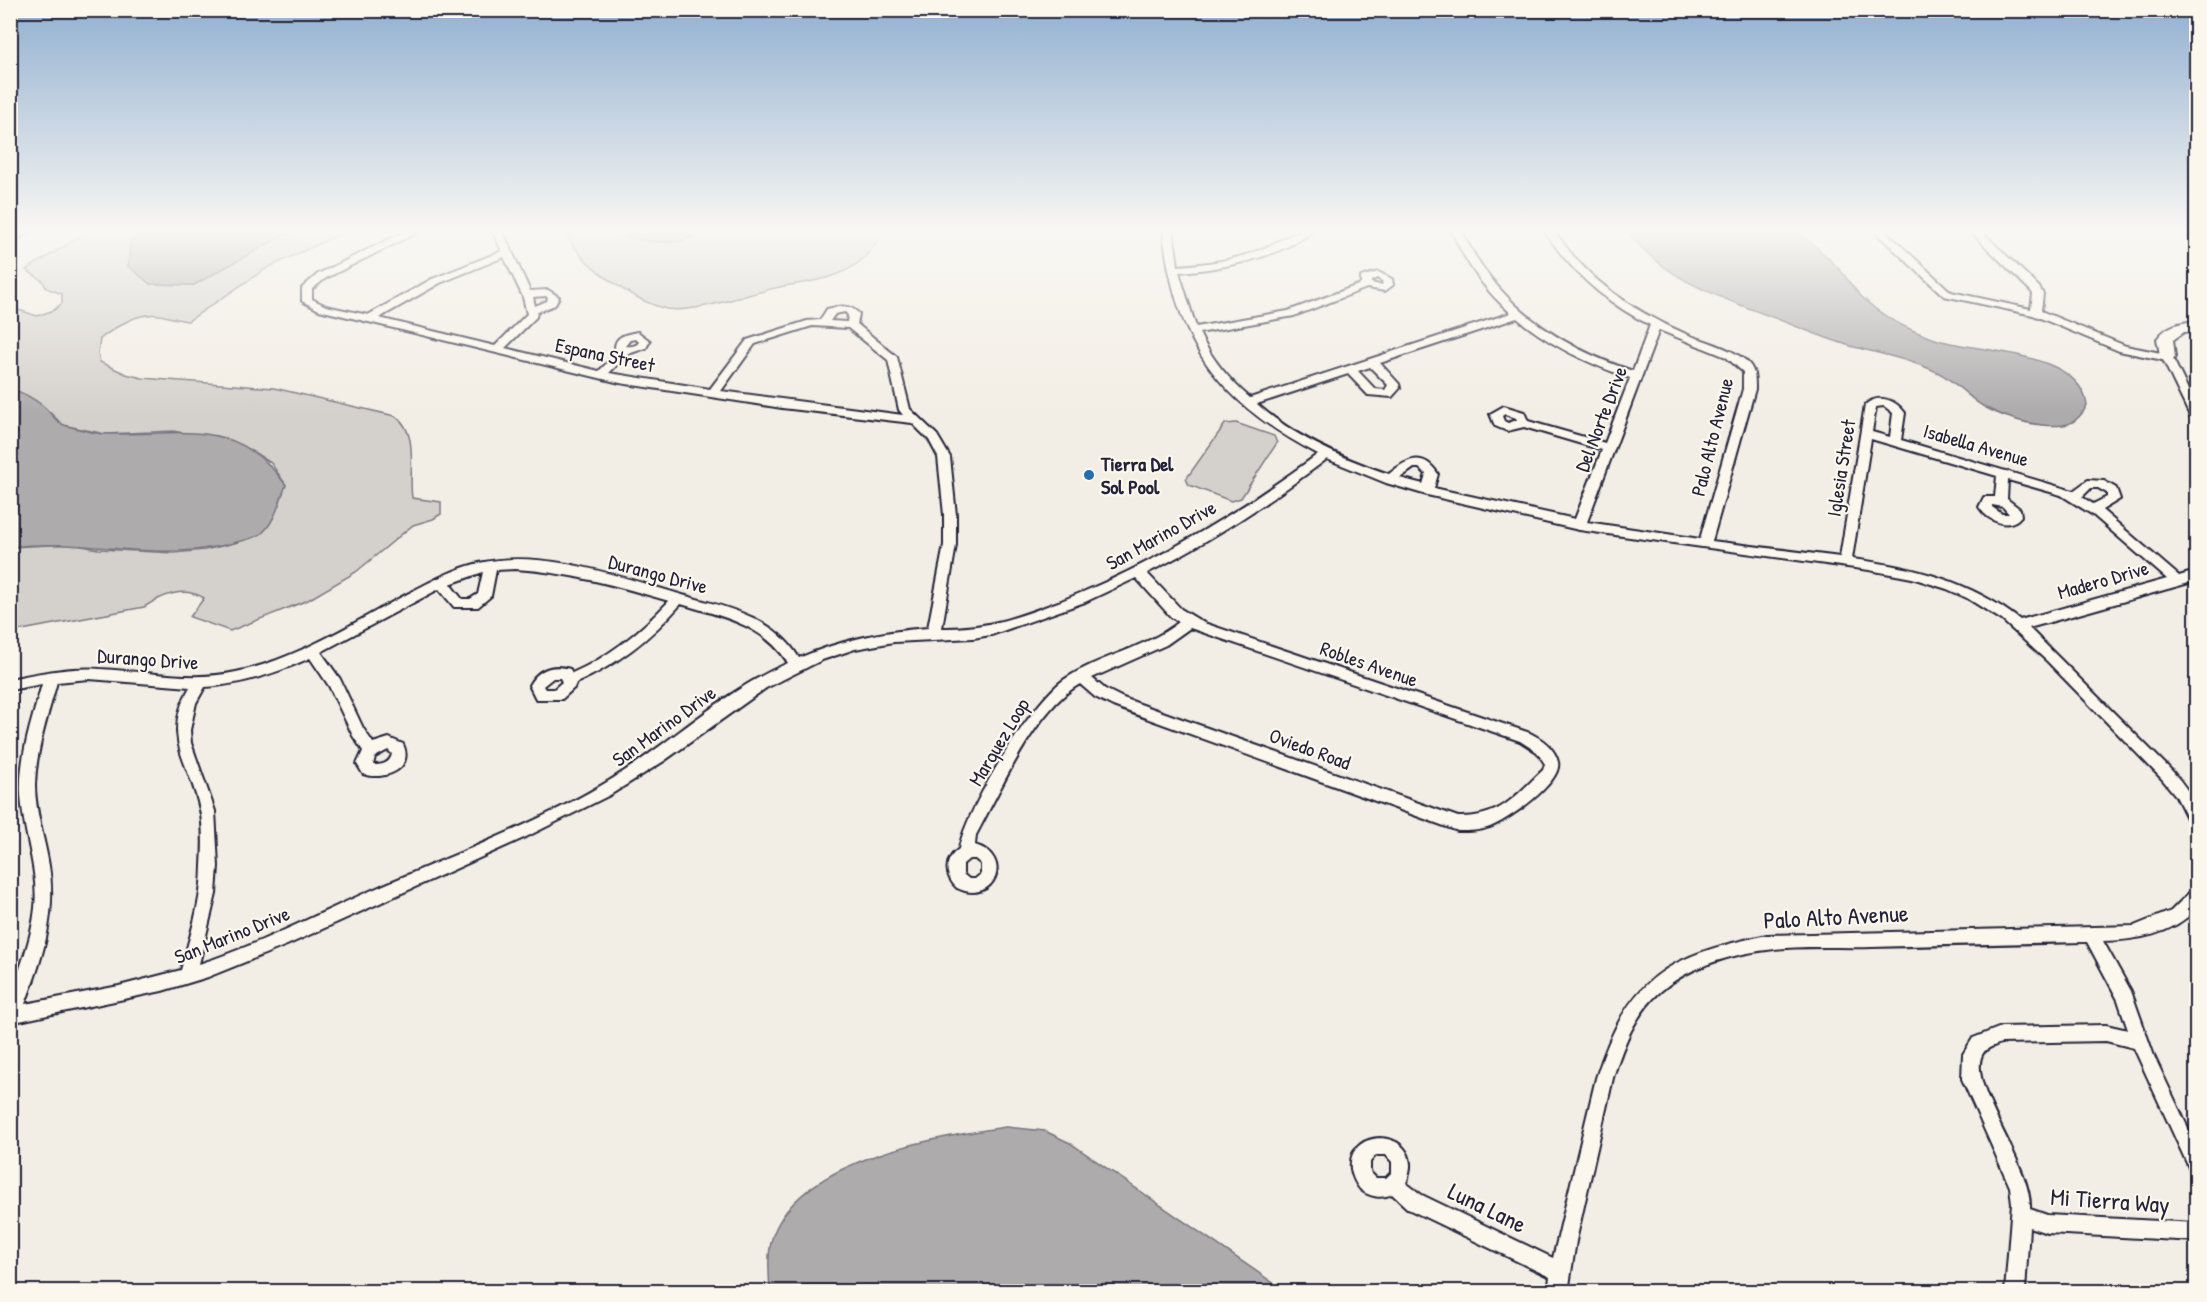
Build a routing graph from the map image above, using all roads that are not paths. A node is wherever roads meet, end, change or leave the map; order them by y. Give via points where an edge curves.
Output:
1 (306, 291) edge
2 (419, 291) edge
3 (525, 291) edge
4 (1181, 291) edge
5 (1352, 291) edge
6 (1498, 291) edge
7 (1604, 291) edge
8 (1943, 291) edge
9 (2036, 291) edge
10 (526, 294) junction
11 (531, 311) junction
12 (2036, 313) junction
13 (1520, 314) junction
14 (370, 318) junction
15 (1656, 324) junction
16 (2196, 326) edge
17 (1192, 331) junction
18 (498, 349) junction
19 (626, 350) dead end
20 (2167, 357) junction
21 (1372, 362) junction
22 (1350, 369) junction
23 (602, 374) junction
24 (1636, 376) junction
25 (714, 393) junction
26 (1247, 403) junction
27 (2196, 416) edge
28 (914, 420) junction
29 (1522, 423) dead end
30 (1867, 434) junction
31 (1895, 442) junction
32 (1609, 448) junction
33 (1326, 454) junction
34 (2003, 473) junction
35 (1390, 480) junction
36 (1427, 491) junction
37 (2074, 497) junction
38 (2001, 500) dead end
39 (2093, 509) junction
40 (1579, 526) junction
41 (1706, 544) junction
42 (1845, 563) junction
43 (491, 566) junction
44 (1139, 573) junction
45 (2196, 576) edge
46 (2177, 581) junction
47 (441, 582) junction
48 (678, 599) junction
49 (1188, 622) junction
50 (2020, 626) junction
51 (934, 633) junction
52 (313, 651) junction
53 (796, 664) junction
54 (51, 677) junction
55 (1081, 677) junction
56 (569, 680) dead end
57 (200, 682) junction
58 (10, 685) edge
59 (371, 751) dead end
60 (1524, 795) joint
61 (2196, 821) edge
62 (966, 853) dead end
63 (2196, 897) edge
64 (2091, 934) junction
65 (188, 975) junction
66 (11, 1015) edge
67 (2139, 1041) junction
68 (2196, 1164) edge
69 (1395, 1185) dead end
70 (2019, 1215) junction
71 (2196, 1233) edge
72 (1561, 1272) junction
73 (1558, 1292) edge
74 (2015, 1292) edge

1 - 14 street, Espana Street via 305,296 312,304
2 - 14 street
3 - 10 street
4 - 17 street
5 - 17 street via 1290,314
6 - 13 street
7 - 15 street, Palo Alto Avenue
8 - 12 street via 1963,299
9 - 12 street
10 - 11 street
10 - 11 street via 548,293 554,297 550,303
11 - 18 street via 529,320
12 - 20 street via 2120,348
13 - 21 street
13 - 24 street via 1581,356
14 - 18 street, Espana Street
15 - 24 street, Del Norte Drive
15 - 41 street, Palo Alto Avenue via 1738,359 1749,371
16 - 20 street via 2172,331 2165,339
17 - 26 street via 1208,359
18 - 23 street, Espana Street
19 - 23 street
20 - 27 street
21 - 22 street
21 - 22 street via 1393,384 1388,394 1372,392
22 - 26 street
23 - 25 street, Espana Street
24 - 32 street, Del Norte Drive
25 - 28 street, Espana Street
25 - 28 street via 751,342 824,322 851,325 893,359 905,410
26 - 33 street
28 - 51 street via 940,448 950,515 950,545
29 - 32 street
30 - 31 street, Isabella Avenue
30 - 31 street, Iglesia Street via 1871,405 1886,403 1899,413
30 - 42 street, Iglesia Street
31 - 34 street, Isabella Avenue
32 - 40 street, Del Norte Drive
33 - 35 street
33 - 44 street, San Marino Drive via 1270,495
34 - 37 street, Isabella Avenue
34 - 38 street
35 - 36 street
35 - 36 street via 1406,465 1425,466 1432,474
36 - 40 street
37 - 39 street, Isabella Avenue
37 - 39 street via 2088,484 2100,484 2112,491 2114,499
39 - 46 street, Isabella Avenue
40 - 41 street
41 - 42 street
42 - 50 street via 1952,585
43 - 47 street, Durango Drive
43 - 47 street via 484,596 472,604 455,601
43 - 48 street, Durango Drive via 583,574
44 - 49 street, Robles Avenue
44 - 51 street, San Marino Drive via 996,629 975,634
45 - 46 street, Madero Drive
46 - 50 street, Madero Drive
47 - 52 street, Durango Drive
48 - 53 street, Durango Drive via 723,611 758,626 783,644
48 - 56 street via 611,659
49 - 55 street, Marquez Loop via 1158,643
49 - 60 street, Robles Avenue via 1541,745 1552,764 1549,773
50 - 61 street via 2167,775
51 - 53 street, San Marino Drive via 871,640
52 - 57 street, Durango Drive via 257,673
52 - 59 street
53 - 65 street, San Marino Drive via 756,685 606,790 474,853 252,951
54 - 57 street, Durango Drive via 101,674 160,682
54 - 58 street, Durango Drive
54 - 66 street via 28,786 45,892 43,918 30,970
55 - 60 street, Oviedo Road via 1118,702 1458,825 1488,824 1499,819
55 - 62 street, Marquez Loop via 1056,693 1039,713 969,834
57 - 65 street via 189,702 183,729 184,743 208,811 210,866 208,894
63 - 64 street, Palo Alto Avenue via 2185,912 2154,928 2134,933
64 - 67 street via 2126,997
64 - 72 street, Palo Alto Avenue via 1767,942 1679,969 1633,1010 1611,1056
65 - 66 street, San Marino Drive via 121,994
67 - 68 street
67 - 70 street via 2106,1033 2001,1035 1979,1044 1972,1054 1971,1079 2019,1186
69 - 72 street, Luna Lane via 1415,1202
70 - 71 street, Mi Tierra Way via 2048,1224
70 - 74 street
72 - 73 street, Palo Alto Avenue

